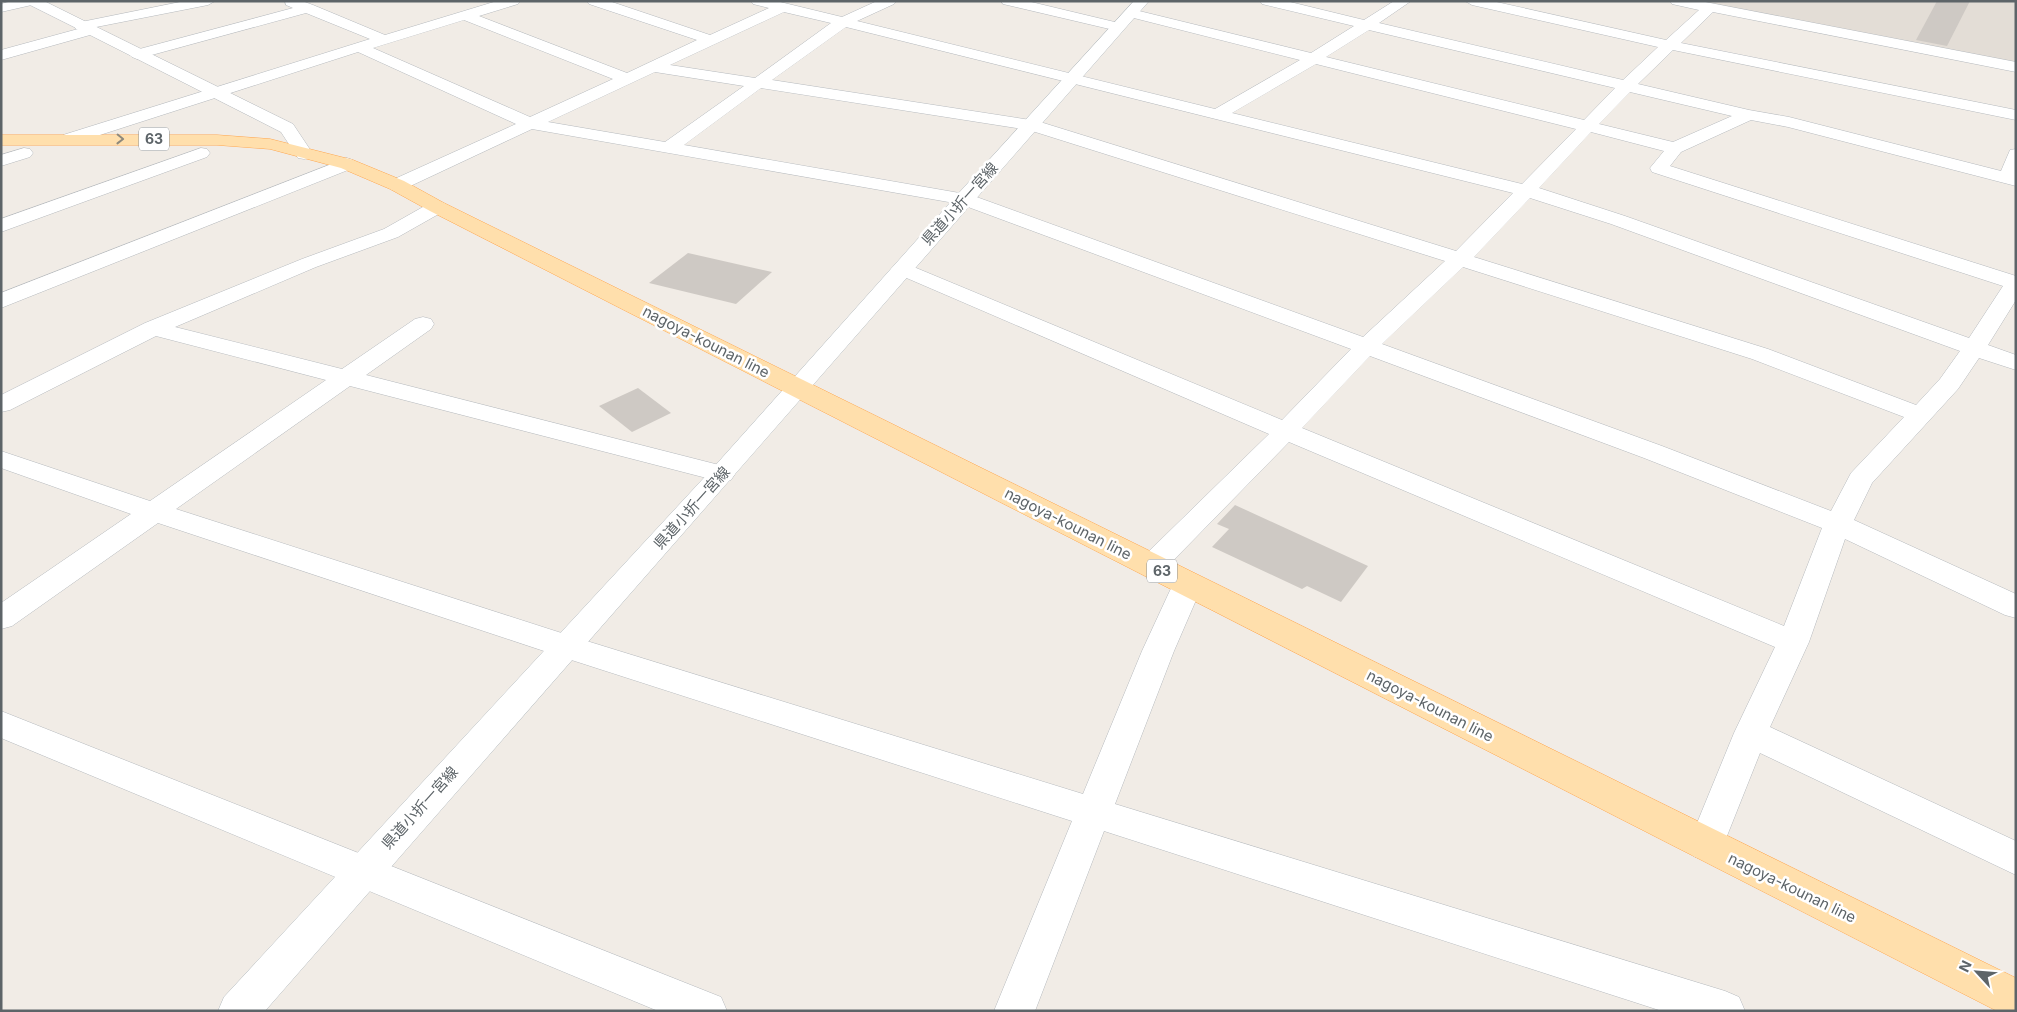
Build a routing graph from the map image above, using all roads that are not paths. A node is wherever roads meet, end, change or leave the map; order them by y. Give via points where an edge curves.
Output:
1 (32, 1) edge
2 (208, 1) edge
3 (290, 1) edge
4 (594, 1) edge
5 (889, 1) edge
6 (1008, 1) edge
7 (1267, 1) edge
8 (1404, 1) edge
9 (1472, 1) edge
10 (1678, 1) edge
11 (506, 2) edge
12 (767, 3) edge
13 (1710, 7) junction
14 (1, 8) edge
15 (308, 8) junction
16 (1130, 14) edge
17 (466, 16) junction
18 (843, 22) junction
19 (1367, 24) junction
20 (86, 28) junction
21 (385, 40) junction
22 (711, 40) junction
23 (1669, 45) junction
24 (359, 47) junction
25 (137, 54) junction
26 (1, 55) edge
27 (1314, 58) junction
28 (654, 66) junction
29 (2016, 68) edge
30 (1073, 78) junction
31 (628, 79) junction
32 (759, 83) junction
33 (1627, 85) junction
34 (214, 93) junction
35 (1216, 115) junction
36 (1749, 115) junction
37 (2016, 115) edge
38 (531, 124) junction
39 (1031, 125) junction
40 (1588, 126) junction
41 (69, 139) junction
42 (1, 140) edge
43 (668, 148) junction
44 (1675, 148) junction
45 (24, 153) junction
46 (201, 153) junction
47 (1, 154) edge
48 (304, 154) junction
49 (2016, 154) edge
50 (1, 161) edge
51 (346, 164) junction
52 (2012, 179) edge
53 (397, 185) junction
54 (1525, 190) junction
55 (964, 199) junction
56 (437, 207) junction
57 (1, 226) edge
58 (1459, 259) junction
59 (902, 269) junction
60 (2016, 285) edge
61 (1, 301) edge
62 (423, 324) dead end
63 (152, 328) junction
64 (1367, 346) junction
65 (1974, 348) junction
66 (2016, 363) edge
67 (346, 379) junction
68 (798, 388) junction
69 (1, 405) edge
70 (1920, 415) junction
71 (1286, 430) junction
72 (1, 459) edge
73 (722, 474) junction
74 (155, 512) junction
75 (1838, 524) junction
76 (1151, 566) junction
77 (1188, 584) junction
78 (2016, 607) edge
79 (1, 618) edge
80 (1793, 642) junction
81 (567, 646) junction
82 (1, 724) edge
83 (1751, 733) junction
84 (1094, 811) junction
85 (1706, 845) junction
86 (2016, 859) edge
87 (363, 871) junction
88 (2016, 999) edge
89 (238, 1011) edge
90 (708, 1011) edge
91 (1014, 1011) edge
92 (1725, 1011) edge

1 - 14 street
1 - 20 street
2 - 20 street
3 - 15 street
4 - 22 street
5 - 18 street
6 - 16 street
7 - 19 street
8 - 19 street
9 - 23 street
10 - 13 street
11 - 17 street
12 - 18 street
12 - 22 street
13 - 23 street
13 - 29 street
15 - 21 street
15 - 25 street
16 - 27 street
16 - 30 street, 県道小折一宮線
17 - 21 street
17 - 31 street
18 - 30 street
18 - 32 street
19 - 27 street
19 - 33 street
20 - 25 street
20 - 26 street
21 - 24 street
22 - 28 street
23 - 33 street
23 - 37 street
24 - 34 street
24 - 38 street
25 - 34 street
27 - 35 street
27 - 40 street
28 - 31 street
28 - 32 street
30 - 35 street
30 - 39 street, 県道小折一宮線
31 - 38 street
32 - 39 street
32 - 43 street
33 - 36 street
33 - 40 street
34 - 41 street
34 - 48 street via 287,128
35 - 54 street
36 - 44 street
36 - 52 street via 1789,122
38 - 43 street
38 - 53 street
39 - 55 street, 県道小折一宮線
39 - 58 street
40 - 44 street
40 - 54 street
41 - 42 main road, nagoya-kounan line / 63
41 -> 48 main road, nagoya-kounan line / 63 via 218,140 270,144
43 - 55 street
44 - 60 street via 1659,168
45 - 46 main road, nagoya-kounan line / 63
45 - 47 main road, nagoya-kounan line / 63
45 - 50 street
46 - 48 main road, nagoya-kounan line / 63
46 - 57 street
48 - 51 main road, nagoya-kounan line / 63
49 - 52 street
51 - 53 main road, nagoya-kounan line / 63
51 - 61 street
53 - 56 main road, nagoya-kounan line / 63
54 - 58 street
54 - 65 street via 1618,220
55 - 59 street, 県道小折一宮線
55 - 64 street
56 - 63 street via 391,233 300,266
56 - 68 main road, nagoya-kounan line / 63
58 - 64 street
58 - 70 street via 1760,354
59 - 68 street, 県道小折一宮線
59 - 71 street
60 - 65 street
62 - 67 street
63 - 67 street
63 - 69 street
64 - 71 street
64 - 75 street
65 - 66 street
65 - 70 street via 1949,384
67 - 73 street
67 - 74 street
68 - 73 street, 県道小折一宮線
68 - 76 main road, nagoya-kounan line / 63
70 - 75 street via 1860,479
71 - 76 street via 1234,486
71 - 80 street
72 - 74 street
73 - 81 street, 県道小折一宮線
74 - 79 street
74 - 81 street
75 - 78 street
75 - 80 street
76 - 77 main road, nagoya-kounan line / 63
77 - 84 street
77 - 85 main road, nagoya-kounan line / 63
80 - 83 street
81 - 84 street
81 - 87 street, 県道小折一宮線
82 - 87 street
83 - 85 street
83 - 86 street
84 - 91 street
84 - 92 street
85 - 88 main road, nagoya-kounan line / 63
87 - 89 street, 県道小折一宮線
87 - 90 street

